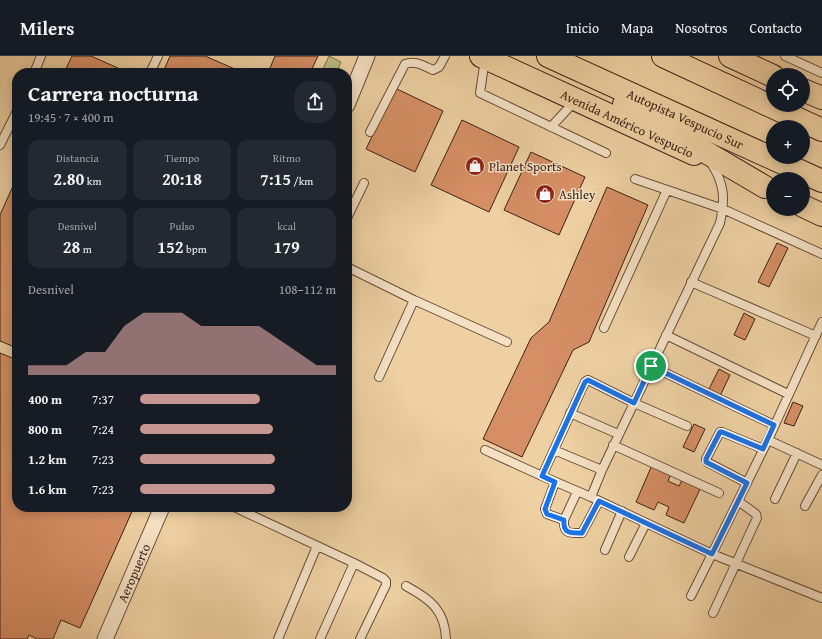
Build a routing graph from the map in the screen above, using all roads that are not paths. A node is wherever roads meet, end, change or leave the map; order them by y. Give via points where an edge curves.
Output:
1 (41, 56) edge
2 (158, 56) edge
3 (367, 56) edge
4 (445, 56) edge
5 (547, 56) edge
6 (663, 56) edge
7 (730, 56) edge
8 (785, 56) edge
9 (483, 57) edge
10 (36, 68) edge
11 (152, 68) edge
12 (766, 73) edge
13 (822, 73) edge
14 (352, 93) edge
15 (810, 93) edge
16 (822, 98) edge
17 (576, 100) junction
18 (12, 121) edge
19 (551, 127) junction
20 (822, 130) edge
21 (370, 132) dead end
22 (0, 145) edge
23 (606, 153) dead end
24 (711, 162) junction
25 (635, 178) dead end
26 (822, 181) edge
27 (364, 183) dead end
28 (766, 187) edge
29 (766, 188) edge
30 (667, 190) junction
31 (352, 208) edge
32 (723, 209) junction
33 (810, 209) edge
34 (822, 215) edge
35 (822, 254) edge
36 (352, 269) edge
37 (691, 282) junction
38 (414, 300) junction
39 (822, 322) edge
40 (604, 328) dead end
41 (666, 335) junction
42 (816, 336) junction
43 (507, 342) dead end
44 (651, 366) junction
45 (379, 376) dead end
46 (788, 394) junction
47 (634, 403) junction
48 (570, 414) junction
49 (774, 425) junction
50 (687, 426) dead end
51 (618, 434) junction
52 (768, 440) junction
53 (613, 445) junction
54 (763, 449) junction
55 (486, 450) dead end
56 (554, 450) junction
57 (797, 453) junction
58 (822, 465) edge
59 (602, 470) junction
60 (822, 475) edge
61 (542, 476) junction
62 (555, 482) junction
63 (747, 483) junction
64 (577, 492) junction
65 (719, 493) dead end
66 (591, 497) junction
67 (774, 499) dead end
68 (599, 501) junction
69 (738, 501) junction
70 (806, 506) dead end
71 (622, 511) junction
72 (160, 512) edge
73 (245, 512) edge
74 (564, 520) junction
75 (646, 522) junction
76 (317, 546) junction
77 (605, 550) dead end
78 (712, 554) junction
79 (629, 557) dead end
80 (354, 563) junction
81 (736, 564) junction
82 (406, 586) dead end
83 (691, 596) dead end
84 (822, 598) edge
85 (713, 613) dead end
86 (104, 639) edge
87 (278, 639) edge
88 (320, 639) edge
89 (360, 639) edge
90 (446, 639) edge

1 - 10 lane
2 - 11 lane
3 - 14 street
4 - 21 lane via 439,67 433,70 415,62 405,64
5 - 26 main road, Autopista Vespucio Sur
5 - 28 main road
6 - 20 main road
7 - 12 main road
8 - 13 lane
9 - 17 main road, Avenida Américo Vespucio
9 - 19 lane via 480,93
15 - 16 main road
17 - 19 lane
17 - 24 main road, Avenida Américo Vespucio
18 - 22 lane
19 - 23 lane
24 - 29 main road, Avenida Américo Vespucio
24 - 32 lane via 720,180
25 - 30 lane
27 - 31 lane
30 - 32 lane
30 - 40 lane
32 - 35 lane
32 - 37 lane via 720,223
33 - 34 main road
36 - 38 lane
37 - 41 lane
37 - 42 lane
38 - 43 lane
38 - 45 lane
39 - 42 lane
41 - 44 lane
41 - 46 lane
42 - 46 lane
44 - 47 lane
44 - 49 lane
46 - 49 lane
47 - 48 lane via 588,380
47 - 50 lane
47 - 51 lane
48 - 51 lane
48 - 56 lane
49 - 52 lane
51 - 53 lane
52 - 54 lane
52 - 57 lane
53 - 59 lane
53 - 65 lane
54 - 63 lane
54 - 63 lane via 720,432 706,459 706,462
55 - 61 lane
56 - 59 lane
56 - 61 lane
57 - 58 lane
57 - 67 lane
59 - 66 lane
60 - 70 lane
61 - 62 lane
62 - 64 lane
62 - 74 lane via 545,509 547,514
63 - 69 lane
64 - 66 lane
64 - 74 lane
66 - 68 lane
68 - 71 lane
68 - 74 lane via 582,533 566,531
69 - 78 lane
69 - 81 lane via 756,514 757,518
71 - 75 lane
71 - 77 lane
72 - 86 street, Aeropuerto
73 - 76 lane
75 - 78 lane
75 - 79 lane
76 - 80 lane
76 - 87 lane
78 - 81 lane
78 - 83 lane
80 - 88 lane
80 - 89 lane via 386,581
81 - 84 lane
81 - 85 lane
82 - 90 lane via 432,603 446,626

